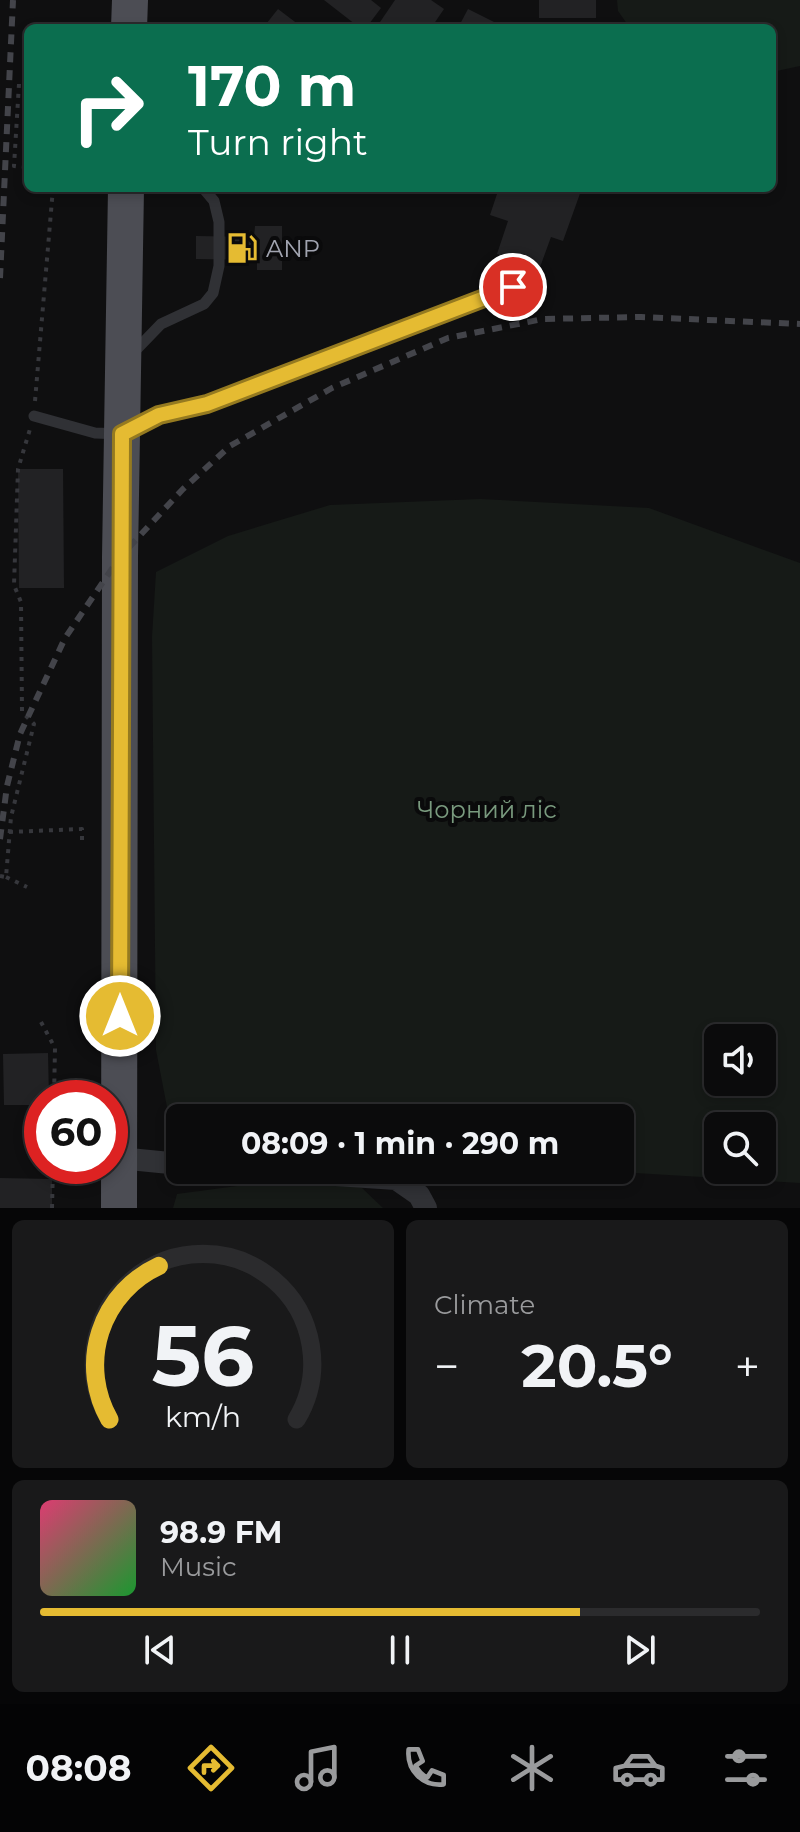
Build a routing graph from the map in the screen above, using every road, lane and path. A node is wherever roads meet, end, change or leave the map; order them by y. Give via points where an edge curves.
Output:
1 (130, 0) edge
2 (129, 24) edge
3 (19, 84) dead end
4 (24, 167) edge
5 (53, 192) edge
6 (126, 192) edge
7 (206, 192) edge
8 (513, 287) dead end
9 (123, 366) junction
10 (34, 416) junction
11 (122, 434) junction
12 (9, 832) junction
13 (82, 844) dead end
14 (3, 877) edge
15 (27, 887) dead end
16 (41, 1022) dead end
17 (54, 1080) edge
18 (115, 1080) edge
19 (128, 1159) edge
20 (166, 1163) edge
21 (53, 1184) edge
22 (117, 1184) edge
23 (403, 1184) edge
24 (52, 1208) edge
25 (119, 1208) edge
26 (426, 1208) edge

1 - 2 main road
3 - 4 path via 14,166
5 - 10 path
6 - 9 main road
7 - 9 lane via 219,222 213,293 204,304 161,324
8 - 11 lane via 207,404 159,415
9 - 11 main road
10 - 11 lane via 95,433
10 - 12 path via 18,469 14,585 21,602 22,712 34,724
11 - 18 main road
12 - 13 path via 82,829
12 - 14 path
14 - 15 path
16 - 17 path via 55,1048
19 - 20 street
21 - 24 path
22 - 25 main road
23 - 26 street

